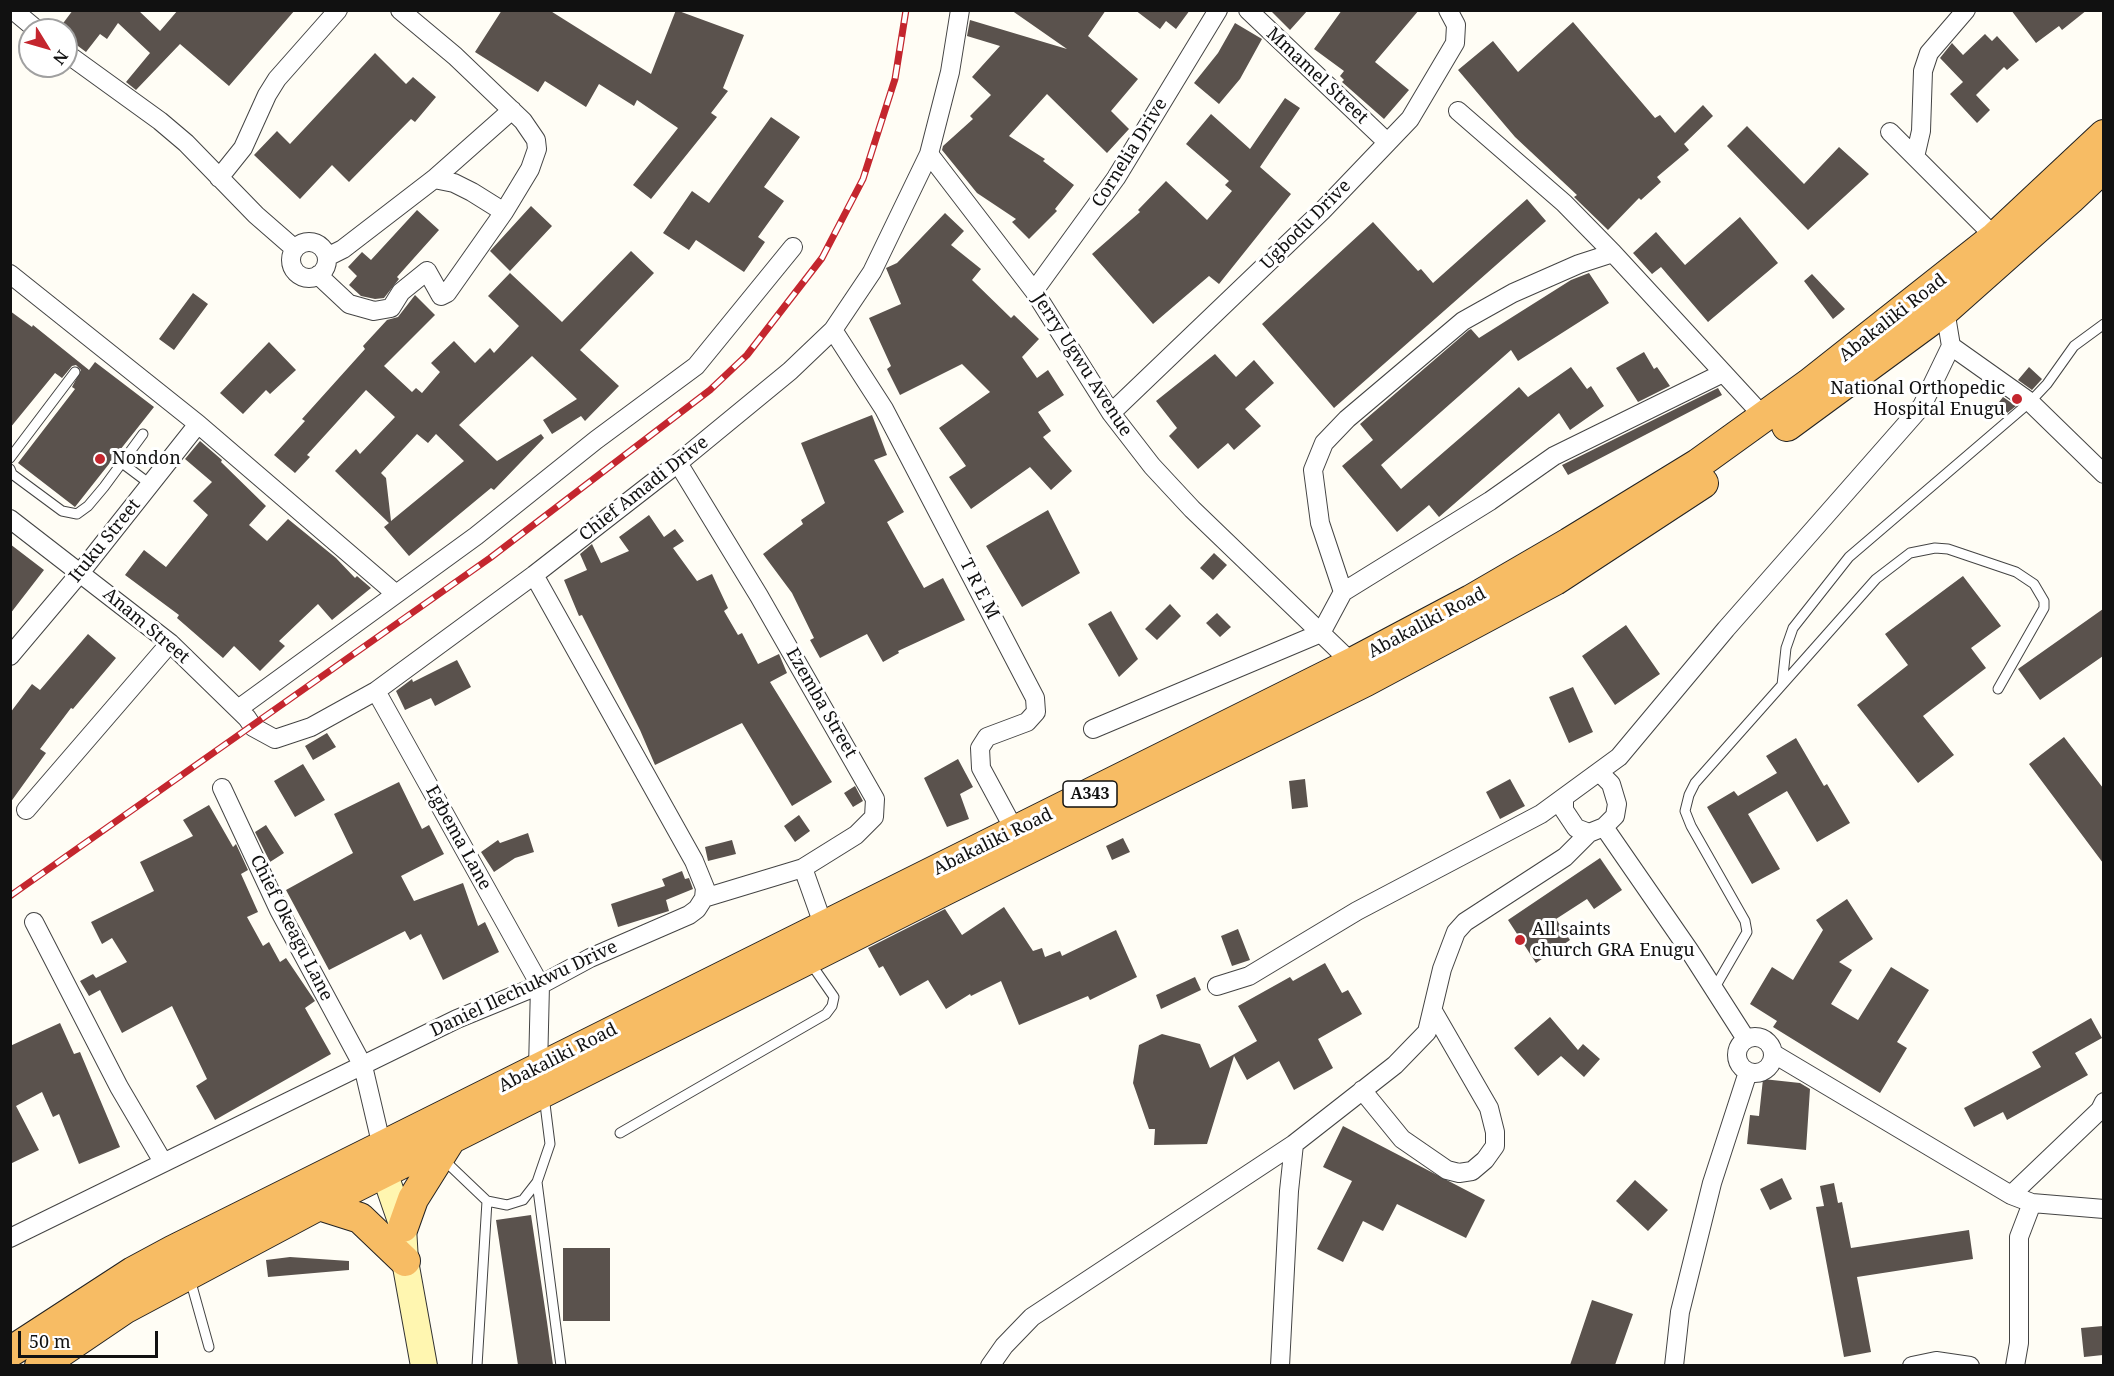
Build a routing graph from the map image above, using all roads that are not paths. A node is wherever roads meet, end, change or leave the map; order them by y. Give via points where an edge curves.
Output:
1 (338, 10) edge
2 (400, 10) edge
3 (960, 10) edge
4 (1218, 10) edge
5 (1248, 10) edge
6 (1448, 10) edge
7 (1966, 10) edge
8 (78, 62) edge
9 (512, 110) junction
10 (1458, 111) dead end
11 (1890, 132) dead end
12 (2103, 135) edge
13 (1387, 142) junction
14 (929, 154) junction
15 (1914, 157) junction
16 (2103, 166) edge
17 (219, 178) junction
18 (434, 179) junction
19 (504, 212) junction
20 (1995, 237) junction
21 (793, 247) dead end
22 (295, 249) junction
23 (1613, 253) junction
24 (327, 257) junction
25 (10, 274) edge
26 (318, 275) junction
27 (1034, 291) junction
28 (1937, 299) junction
29 (2103, 324) edge
30 (833, 330) junction
31 (1952, 346) junction
32 (75, 372) dead end
33 (1723, 373) junction
34 (2030, 402) junction
35 (1111, 413) junction
36 (1764, 417) junction
37 (198, 424) junction
38 (143, 434) dead end
39 (10, 458) edge
40 (122, 462) junction
41 (678, 463) junction
42 (10, 470) edge
43 (2103, 474) edge
44 (150, 484) junction
45 (10, 519) edge
46 (80, 573) junction
47 (534, 575) junction
48 (1343, 592) junction
49 (396, 594) junction
50 (1321, 633) junction
51 (170, 643) junction
52 (10, 656) edge
53 (1352, 663) junction
54 (1782, 685) junction
55 (1998, 689) dead end
56 (376, 691) junction
57 (238, 709) junction
58 (1093, 729) dead end
59 (275, 739) joint
60 (1600, 773) junction
61 (222, 788) dead end
62 (1564, 798) junction
63 (26, 810) dead end
64 (1596, 830) junction
65 (1015, 831) junction
66 (803, 868) junction
67 (704, 898) junction
68 (34, 922) dead end
69 (824, 927) junction
70 (808, 959) junction
71 (540, 985) junction
72 (1217, 986) dead end
73 (1714, 989) junction
74 (1433, 1011) junction
75 (1746, 1039) junction
76 (1774, 1054) junction
77 (363, 1066) junction
78 (1748, 1072) junction
79 (541, 1081) junction
80 (1362, 1090) junction
81 (2103, 1102) edge
82 (620, 1133) dead end
83 (1294, 1144) junction
84 (445, 1148) junction
85 (383, 1159) junction
86 (163, 1162) junction
87 (537, 1182) junction
88 (2011, 1195) junction
89 (487, 1201) junction
90 (2032, 1203) junction
91 (319, 1205) junction
92 (2103, 1209) edge
93 (403, 1227) junction
94 (10, 1238) edge
95 (405, 1261) junction
96 (188, 1273) junction
97 (208, 1347) dead end
98 (11, 1351) edge
99 (40, 1365) edge
100 (424, 1365) edge
101 (477, 1365) edge
102 (561, 1365) edge
103 (990, 1365) edge
104 (1280, 1365) edge
105 (1674, 1365) edge
106 (1912, 1365) edge
107 (1949, 1365) edge
108 (1970, 1365) edge
109 (2015, 1365) edge

1 - 17 street via 267,95 243,148
2 - 9 street
3 - 14 street, Chief Amadi Drive via 950,72
4 - 27 street, Cornelia Drive via 1116,178
5 - 13 street, Mmamel Street
6 - 13 street, Ugbodu Drive via 1456,26 1455,43 1410,119
7 - 15 street via 1929,53 1923,71 1922,131
8 - 17 street via 160,121
9 - 18 street
9 - 19 street via 536,140 537,149 530,170
10 - 23 street via 1564,203
11 - 15 street
12 - 20 highway, Abakaliki Road / A343
13 - 35 street, Ugbodu Drive via 1322,211
14 - 27 street, Jerry Ugwu Avenue
14 - 30 street, Chief Amadi Drive via 872,272
15 - 20 street
16 - 28 highway, Abakaliki Road / A343 via 2062,207
17 - 22 street
18 - 19 street via 454,183
18 - 24 street
19 - 26 street via 441,296 427,272 401,292 390,308 366,310 350,304
20 - 28 highway, Abakaliki Road / A343
21 - 49 street via 696,366
22 - 24 street via 314,242
22 - 26 street via 294,269 305,277
23 - 33 street
23 - 48 street via 1513,293 1463,321 1324,443 1313,470 1320,523
24 - 26 street via 324,271
25 - 37 street
27 - 35 street, Jerry Ugwu Avenue
28 - 31 street
28 - 36 highway, Abakaliki Road / A343
28 - 70 highway, Abakaliki Road / A343 via 1776,434 1555,580 1366,681
29 - 34 lane via 2074,346 2048,384
30 - 41 street, Chief Amadi Drive via 790,371
30 - 65 street, T R E M via 889,420 1035,698 1036,712 1027,722 987,737 980,748 981,768
31 - 34 street
31 - 60 street via 1922,406 1619,757
32 - 39 lane
33 - 36 street
33 - 48 street via 1554,456 1490,501
34 - 43 street
34 - 54 lane via 1849,557 1793,628 1786,648
35 - 50 street, Jerry Ugwu Avenue via 1192,509
36 - 53 highway, Abakaliki Road / A343 via 1698,464 1569,543
37 - 44 street, Ituku Street
37 - 49 street
38 - 40 lane
40 - 42 lane via 88,506 77,514 62,511
40 - 44 lane
41 - 47 street, Chief Amadi Drive
41 - 66 street, Ezemba Street via 875,799 874,817 856,835
44 - 46 street, Ituku Street
45 - 46 street, Anam Street
46 - 51 street, Anam Street
46 - 52 street, Ituku Street
47 - 56 street, Chief Amadi Drive
47 - 67 street via 694,861 705,888
48 - 50 street
49 - 57 street
50 - 53 street, Jerry Ugwu Avenue
50 - 58 street
51 - 57 street, Anam Street
51 - 63 street
53 - 65 highway, Abakaliki Road / A343
54 - 55 lane via 1876,579 1910,553 1935,548 2016,573 2034,584 2042,595 2041,615
54 - 73 lane via 1695,783 1685,811 1745,921 1747,932
56 - 59 street, Chief Amadi Drive via 311,727
56 - 71 street, Egbema Lane
57 - 59 street, Anam Street via 253,728
60 - 62 street
60 - 64 street via 1611,784 1617,804 1615,816
61 - 77 street, Chief Okeagu Lane via 279,910
62 - 64 street via 1564,810 1571,822 1579,830
62 - 72 street via 1476,850 1357,911 1249,976
64 - 73 street
64 - 74 street via 1565,857 1465,922 1456,932 1445,961
65 - 69 highway, Abakaliki Road / A343
66 - 67 street, Ezemba Street
66 - 69 street
67 - 71 street, Daniel Ilechukwu Drive via 689,915 590,958
68 - 86 street via 119,1087
69 - 79 highway, Abakaliki Road / A343
70 - 79 highway, Abakaliki Road / A343
70 - 82 lane via 834,997 826,1014
71 - 77 street, Daniel Ilechukwu Drive via 457,1019
71 - 79 street
73 - 75 street
74 - 80 street via 1427,1032 1415,1047
74 - 80 street via 1489,1108 1494,1146 1485,1160 1472,1171 1447,1170 1402,1139
75 - 76 street via 1768,1041
75 - 78 street via 1737,1056
76 - 78 street via 1766,1070
76 - 88 street
77 - 85 street, Chief Okeagu Lane
77 - 86 street, Daniel Ilechukwu Drive
78 - 105 street via 1713,1183 1680,1312
79 - 84 highway, Abakaliki Road / A343
79 - 85 highway, Abakaliki Road / A343
79 - 87 lane via 550,1144
80 - 83 street
81 - 88 street via 2100,1110
83 - 103 street via 1032,1317
83 - 104 street
84 - 85 highway, Abakaliki Road / A343
84 - 89 lane
84 - 93 highway via 413,1199
85 - 91 highway, Abakaliki Road / A343
85 - 93 main road
85 - 98 highway, Abakaliki Road / A343 via 133,1272
86 - 94 street, Daniel Ilechukwu Drive
87 - 89 lane via 523,1200 507,1205
87 - 102 lane
88 - 90 street
89 - 101 lane
90 - 92 street
90 - 109 street via 2019,1237 2019,1343
91 - 95 highway via 360,1218
91 - 96 highway, Abakaliki Road / A343
93 - 95 main road
95 - 100 main road
96 - 97 lane
96 - 99 highway, Abakaliki Road / A343 via 124,1309
106 - 107 street via 1936,1361
107 - 108 street

